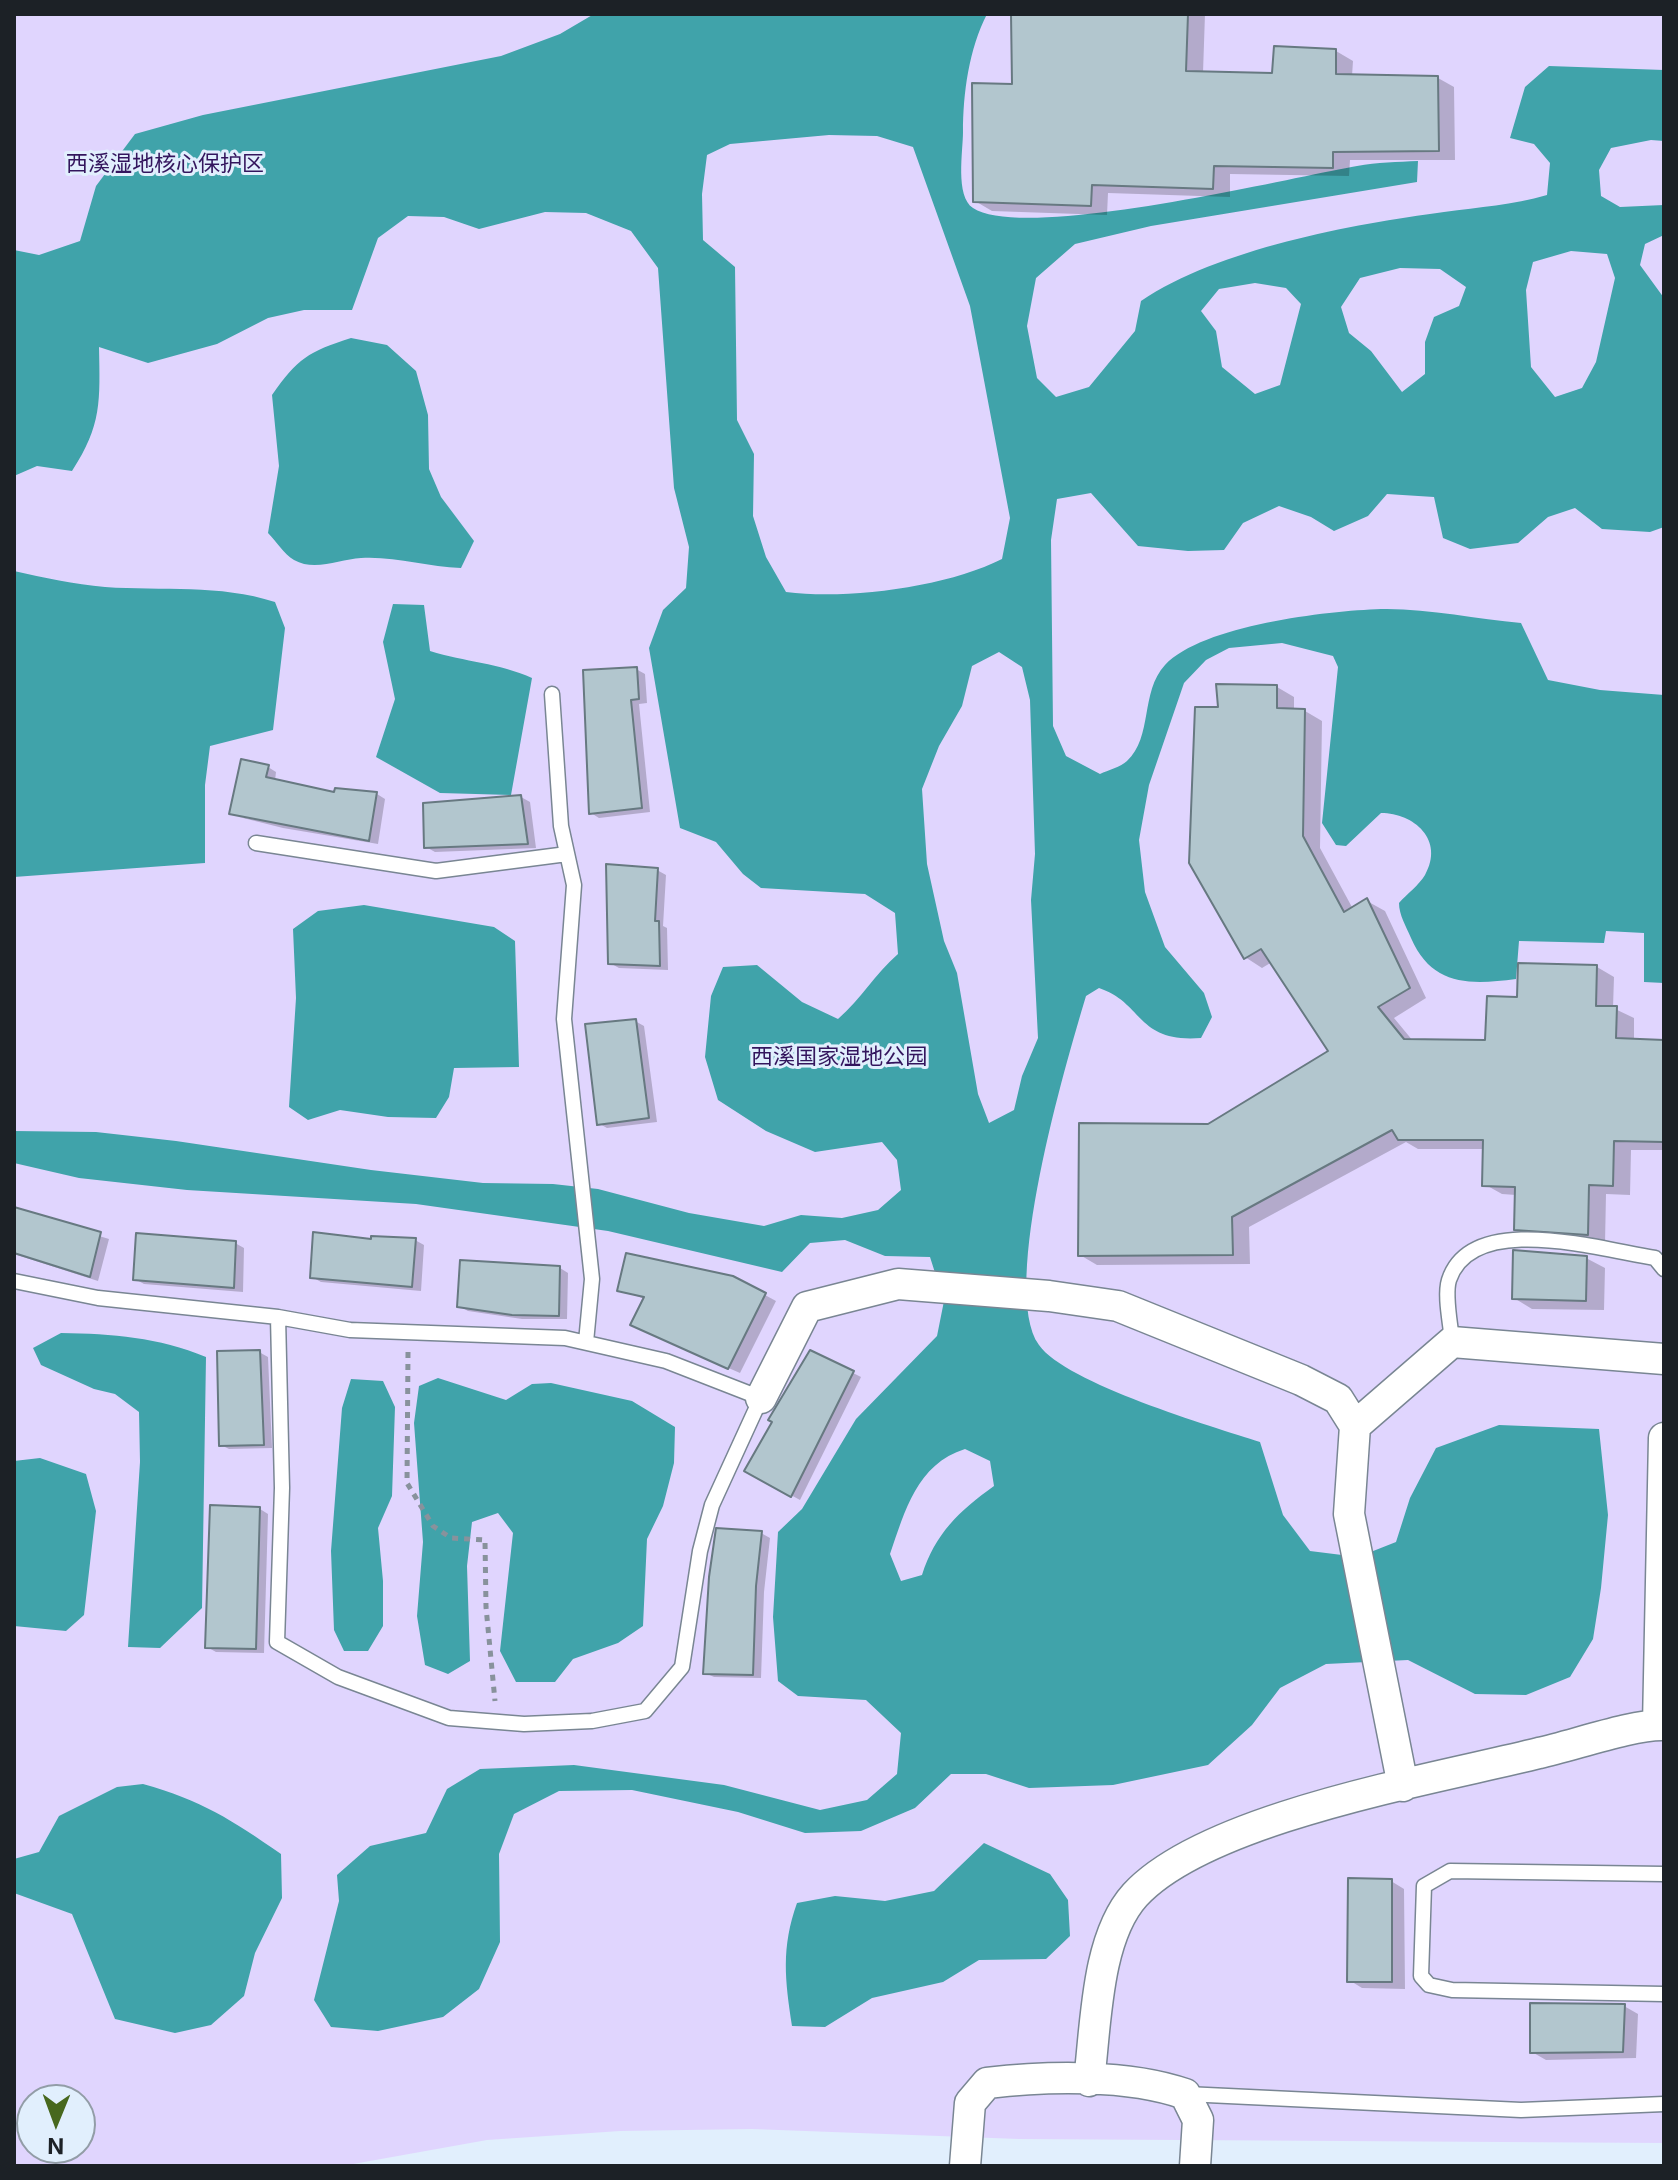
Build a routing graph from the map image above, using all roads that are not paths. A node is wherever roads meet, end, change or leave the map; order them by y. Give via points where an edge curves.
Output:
1 (552, 694) dead end
2 (256, 843) dead end
3 (567, 854) junction
4 (1664, 1269) edge
5 (14, 1281) edge
6 (278, 1317) junction
7 (586, 1342) junction
8 (1452, 1342) junction
9 (1664, 1359) edge
10 (761, 1398) junction
11 (1355, 1426) junction
12 (1664, 1438) edge
13 (1661, 1725) edge
14 (1403, 1786) junction
15 (1664, 1874) edge
16 (1664, 1994) edge
17 (1089, 2081) junction
18 (1185, 2094) junction
19 (1664, 2104) edge
20 (965, 2166) edge
21 (1195, 2166) edge

1 - 3 lane
2 - 3 lane via 436,871
3 - 7 lane via 574,885 564,1019 592,1279
4 - 8 lane via 1655,1258 1500,1239 1468,1251 1449,1281
5 - 6 lane via 98,1298
6 - 7 lane via 350,1330
6 - 10 lane via 282,1488 277,1642 338,1677 449,1718 592,1721 645,1711 682,1667 712,1505
7 - 10 lane via 666,1361
8 - 9 street
8 - 11 street
10 - 11 street via 807,1307 898,1284 1118,1306 1301,1380 1338,1399
11 - 14 street via 1349,1514
12 - 13 street
13 - 14 street
14 - 17 street via 1266,1822 1159,1874 1135,1895 1106,1952
15 - 16 lane via 1450,1871 1424,1886 1421,1976 1429,1985 1452,1990
17 - 18 street via 1157,2084
17 - 20 street via 1031,2078 987,2083 970,2103
18 - 19 lane via 1521,2110
18 - 21 street via 1198,2120

